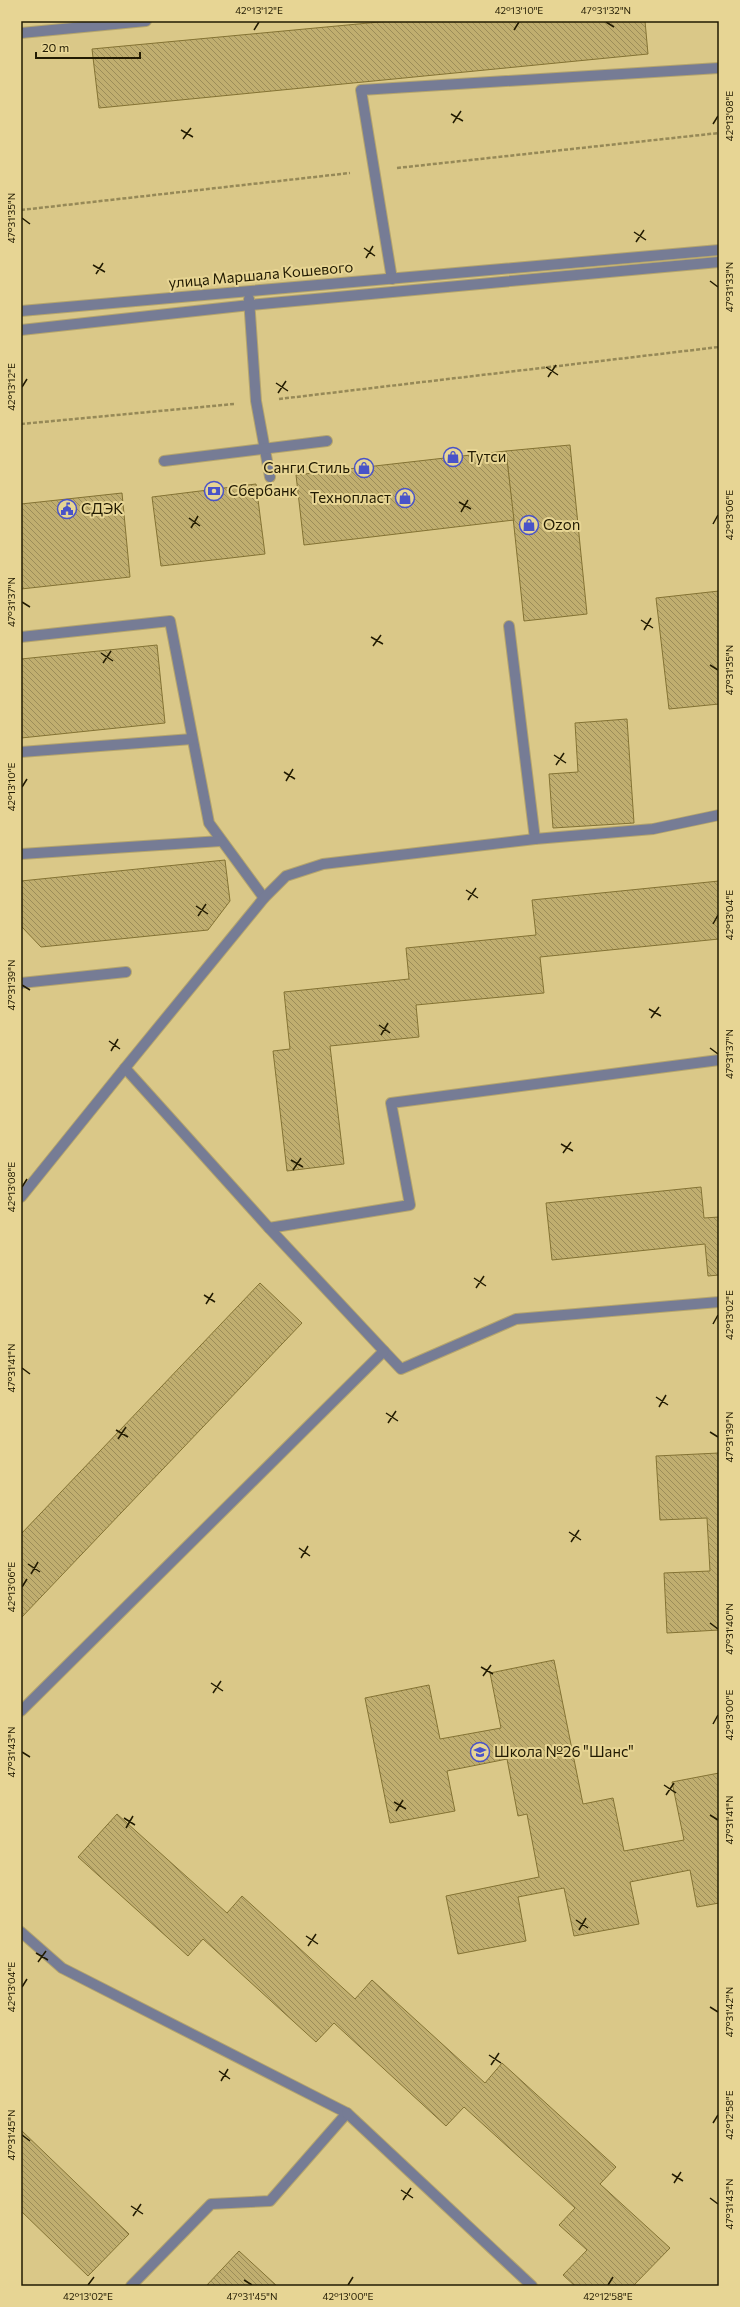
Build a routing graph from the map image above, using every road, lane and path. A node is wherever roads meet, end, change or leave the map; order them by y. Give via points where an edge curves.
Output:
1 (146, 21) edge
2 (21, 33) edge
3 (719, 68) edge
4 (719, 250) edge
5 (719, 262) edge
6 (392, 279) junction
7 (248, 291) junction
8 (250, 305) junction
9 (21, 312) edge
10 (21, 330) edge
11 (719, 347) edge
12 (256, 401) junction
13 (21, 424) edge
14 (327, 441) dead end
15 (265, 449) junction
16 (164, 461) dead end
17 (270, 477) dead end
18 (509, 626) dead end
19 (21, 637) edge
20 (192, 739) junction
21 (21, 752) edge
22 (719, 815) edge
23 (535, 839) junction
24 (221, 840) junction
25 (21, 854) edge
26 (264, 898) junction
27 (126, 972) dead end
28 (21, 983) edge
29 (719, 1060) edge
30 (125, 1068) junction
31 (21, 1197) edge
32 (269, 1228) junction
33 (719, 1302) edge
34 (384, 1351) junction
35 (21, 1711) edge
36 (21, 1932) edge
37 (347, 2113) junction
38 (131, 2286) edge
39 (532, 2286) edge

1 - 2 street
3 - 6 street via 361,90
4 - 6 street, улица Маршала Кошевого
5 - 8 street
6 - 7 street, улица Маршала Кошевого
7 - 8 street
7 - 9 street, улица Маршала Кошевого
8 - 10 street
8 - 12 street
11 - 12 path
12 - 13 path
12 - 15 street
14 - 15 street
15 - 16 street
15 - 17 street
18 - 23 street
19 - 20 street via 170,621
20 - 21 street
20 - 24 street via 209,823
22 - 23 street via 653,829
23 - 26 street via 323,864 286,876
24 - 25 street
24 - 26 street
26 - 30 street
27 - 28 street
29 - 32 street via 391,1104 410,1205
30 - 31 street
30 - 32 street
32 - 34 street
33 - 34 street via 516,1319 401,1369
34 - 35 street
36 - 37 street via 62,1968
37 - 38 street via 270,2201 211,2204
37 - 39 street

